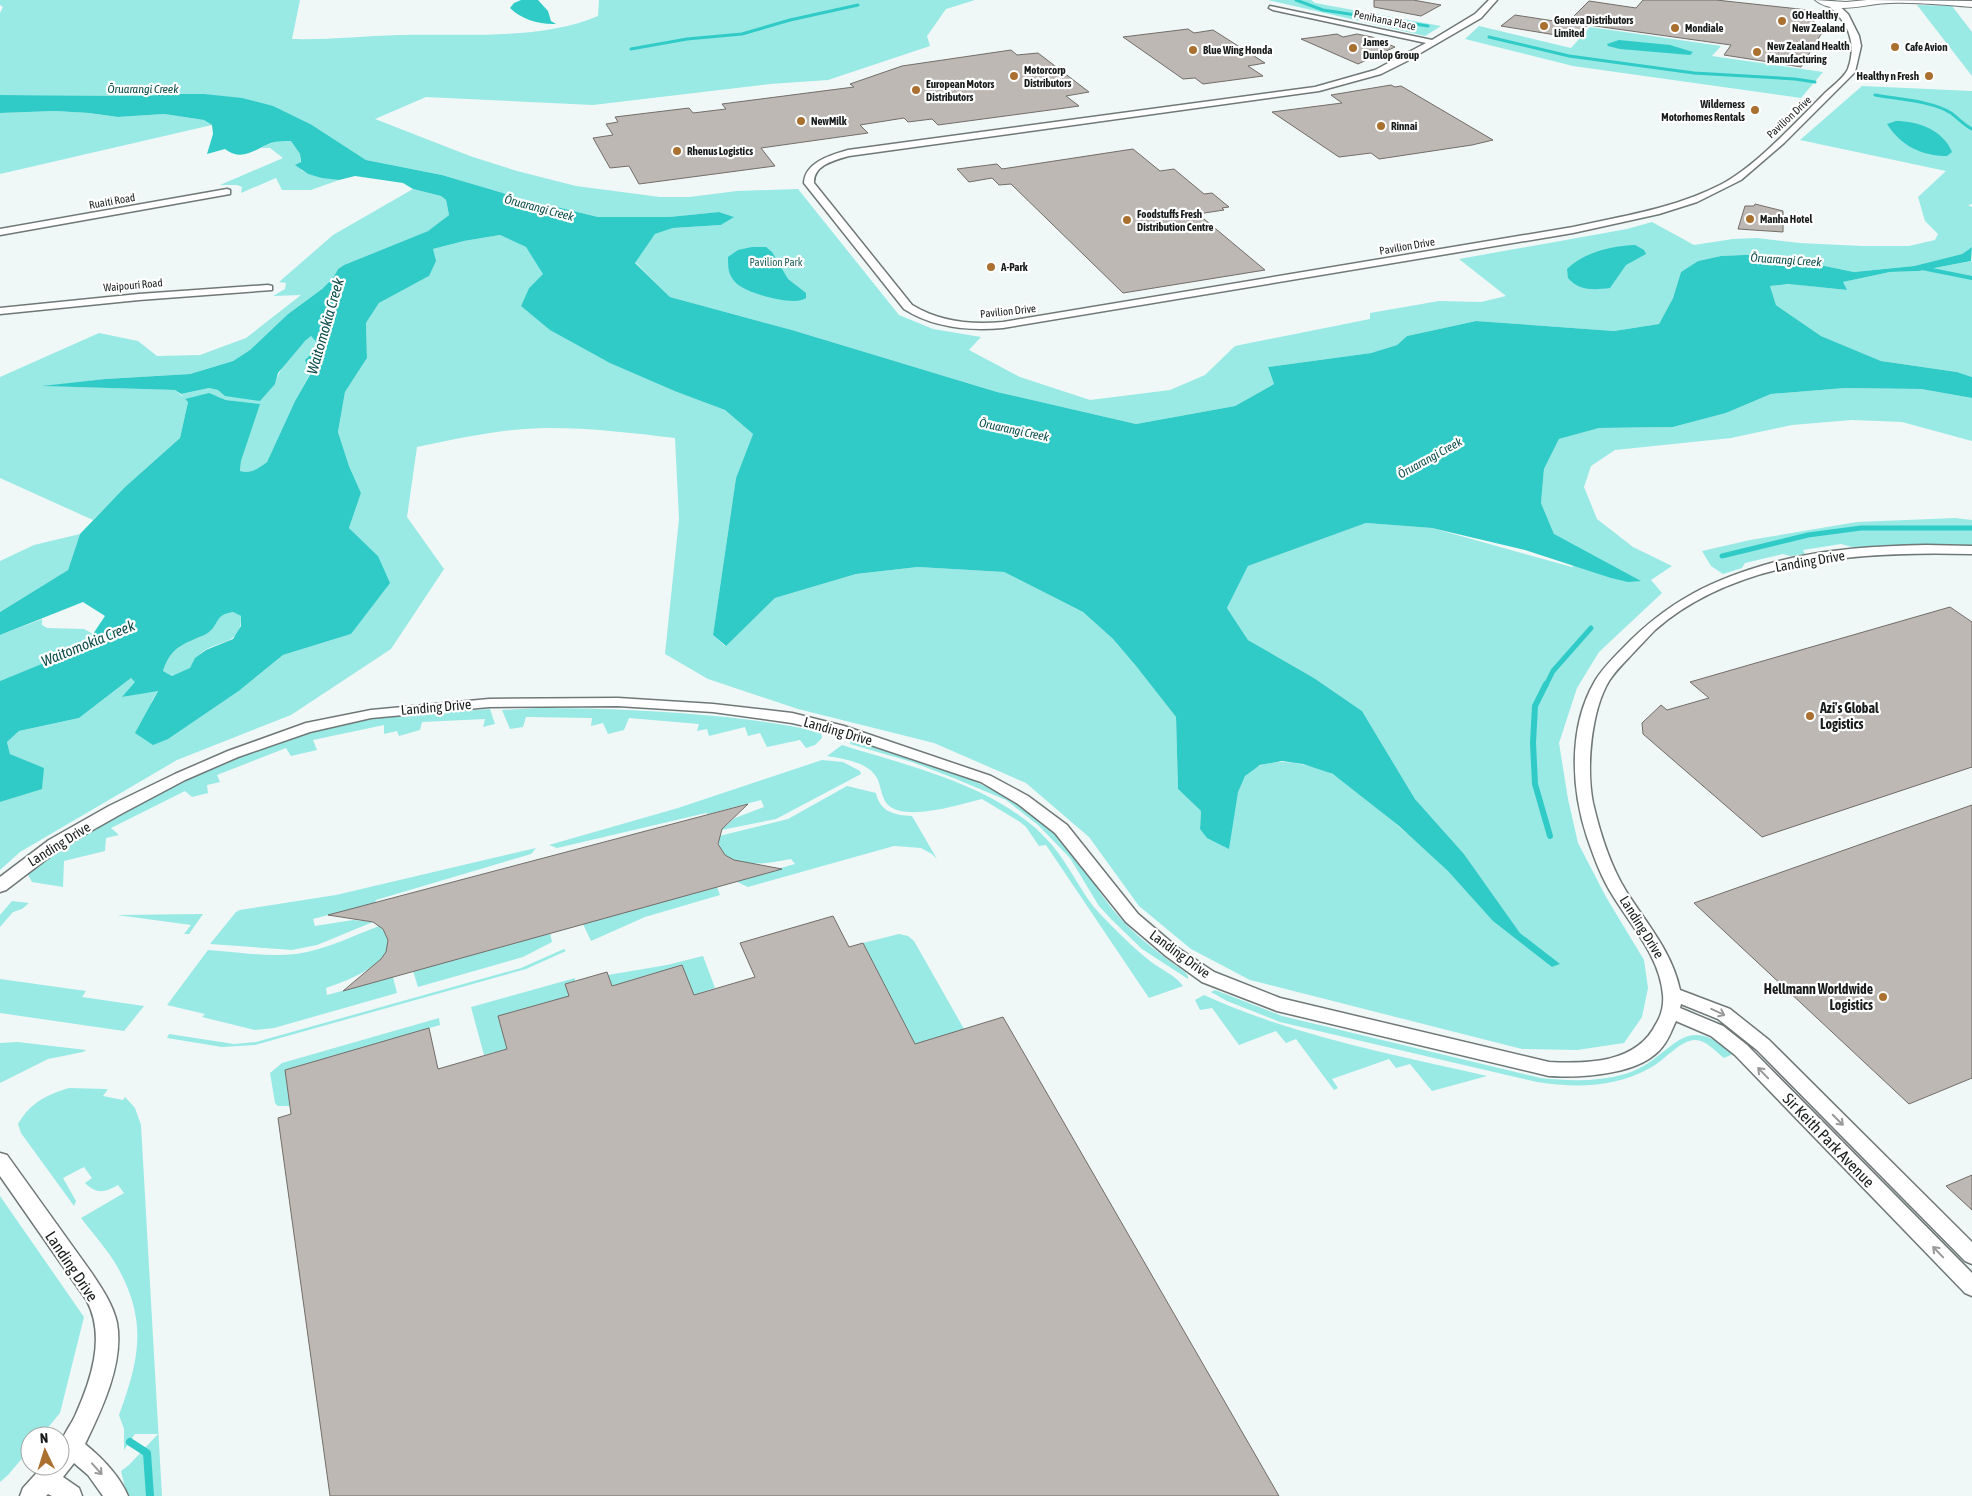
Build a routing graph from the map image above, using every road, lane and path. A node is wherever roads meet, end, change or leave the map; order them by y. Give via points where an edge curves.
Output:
1 (1493, 0) edge
2 (1818, 0) edge
3 (1889, 0) edge
4 (1857, 1) edge
5 (1832, 4) junction
6 (1972, 4) edge
7 (1846, 5) junction
8 (1273, 8) dead end
9 (1845, 16) junction
10 (1433, 42) junction
11 (227, 192) dead end
12 (0, 232) edge
13 (268, 288) dead end
14 (0, 312) edge
15 (1972, 550) edge
16 (0, 886) edge
17 (1672, 1003) junction
18 (0, 1161) edge
19 (1972, 1255) edge
20 (1972, 1287) edge
21 (70, 1442) edge
22 (70, 1465) edge
23 (48, 1476) edge
24 (64, 1476) edge
25 (31, 1496) edge
26 (71, 1496) edge
27 (117, 1496) edge

1 - 10 street, Pavilion Drive via 1478,16
2 - 5 street
3 - 4 street
3 - 6 street
4 - 7 street
5 - 7 street
5 - 9 street, Pavilion Drive
7 - 9 street
8 - 10 street, Penihana Place
9 - 10 street, Pavilion Drive via 1857,46 1851,72 1738,178 1694,200 1656,212 1573,230 1003,326 949,324 908,307 809,183 808,177 815,168 848,153 1315,89 1378,72
11 - 12 street, Ruaiti Road
13 - 14 street, Waipouri Road via 139,296
15 - 17 street, Landing Drive via 1874,551 1782,565 1742,576 1714,587 1655,622 1631,644 1601,683 1584,745 1584,795 1610,878 1665,964
16 - 17 street, Landing Drive via 55,844 115,810 233,754 306,728 371,714 489,703 618,702 704,708 792,718 839,729 986,780 1023,800 1061,829 1132,918 1172,952 1208,977 1277,1004 1571,1072 1608,1066 1645,1051 1656,1042
17 -> 19 street, Sir Keith Park Avenue via 1724,1014 1763,1045
20 -> 17 street, Sir Keith Park Avenue via 1741,1050 1717,1030
18 - 21 street, Landing Drive via 94,1295 106,1323 106,1357 93,1396
22 -> 27 street via 96,1467
23 - 25 street, Landing Drive
24 - 26 street

